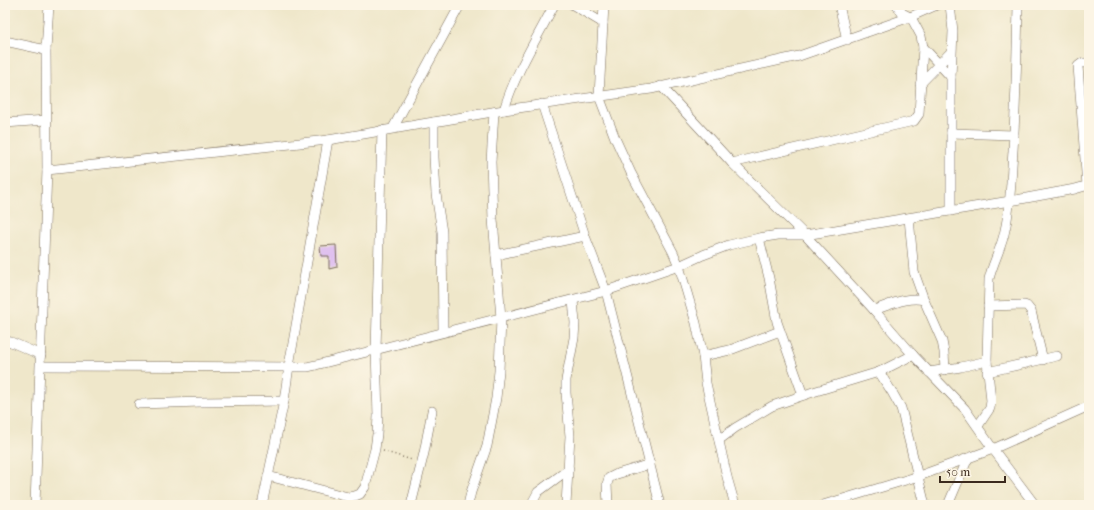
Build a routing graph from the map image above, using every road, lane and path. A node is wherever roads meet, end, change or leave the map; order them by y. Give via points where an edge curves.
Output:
1 (49, 5) edge
2 (460, 5) edge
3 (554, 5) edge
4 (573, 5) edge
5 (604, 5) edge
6 (839, 5) edge
7 (897, 5) edge
8 (937, 5) edge
9 (950, 5) edge
10 (1018, 5) edge
11 (910, 17) junction
12 (603, 23) junction
13 (847, 40) junction
14 (5, 41) edge
15 (923, 47) junction
16 (46, 50) junction
17 (951, 52) junction
18 (1089, 62) edge
19 (939, 64) junction
20 (951, 77) junction
21 (920, 84) junction
22 (661, 86) junction
23 (599, 96) junction
24 (542, 104) junction
25 (499, 111) junction
26 (46, 120) junction
27 (434, 122) junction
28 (5, 123) edge
29 (393, 128) junction
30 (382, 130) junction
31 (951, 133) junction
32 (1014, 135) junction
33 (328, 140) junction
34 (732, 163) junction
35 (47, 170) junction
36 (1088, 186) edge
37 (1010, 201) junction
38 (951, 211) junction
39 (909, 218) junction
40 (805, 235) junction
41 (585, 236) junction
42 (759, 238) junction
43 (496, 255) junction
44 (679, 266) junction
45 (606, 291) junction
46 (573, 300) junction
47 (924, 300) junction
48 (988, 306) junction
49 (874, 310) junction
50 (501, 318) junction
51 (780, 331) junction
52 (444, 332) junction
53 (5, 341) edge
54 (376, 350) junction
55 (41, 355) junction
56 (913, 355) junction
57 (703, 356) junction
58 (1056, 356) dead end
59 (1043, 360) junction
60 (987, 361) junction
61 (41, 366) junction
62 (289, 366) junction
63 (945, 370) junction
64 (879, 372) junction
65 (929, 372) junction
66 (987, 372) junction
67 (803, 395) junction
68 (284, 401) junction
69 (139, 404) dead end
70 (1089, 406) edge
71 (432, 411) dead end
72 (978, 426) junction
73 (719, 440) junction
74 (375, 449) junction
75 (993, 449) junction
76 (968, 458) junction
77 (422, 463) junction
78 (650, 464) junction
79 (569, 469) junction
80 (268, 476) junction
81 (919, 476) junction
82 (347, 501) edge
83 (36, 505) edge
84 (262, 505) edge
85 (411, 505) edge
86 (468, 505) edge
87 (531, 505) edge
88 (566, 505) edge
89 (608, 505) edge
90 (660, 505) edge
91 (735, 505) edge
92 (824, 505) edge
93 (925, 505) edge
94 (948, 505) edge
95 (1034, 505) edge

1 - 16 street
2 - 29 street
3 - 25 street
4 - 12 street
5 - 12 street
6 - 13 street
7 - 11 street via 902,13
8 - 11 street
9 - 17 street via 953,30
10 - 32 street
11 - 13 street
11 - 15 street via 918,29
12 - 23 street
13 - 22 street via 799,56
14 - 16 street
15 - 19 street
15 - 21 street
16 - 26 street
17 - 19 street
17 - 20 street
18 - 36 street via 1078,66
19 - 20 street
19 - 21 street
20 - 31 street
21 - 34 street via 919,114 914,121
22 - 23 street
22 - 34 street
23 - 24 street
23 - 44 street via 621,152
24 - 25 street
24 - 41 street
25 - 27 street
25 - 43 street via 491,162
26 - 28 street
26 - 35 street
27 - 29 street
27 - 52 street via 436,186 442,232
29 - 30 street
30 - 33 street
30 - 54 street
31 - 32 street
31 - 38 street
32 - 37 street
33 - 35 street
33 - 62 street
34 - 40 street
35 - 55 street
36 - 37 street
37 - 38 street
37 - 48 street via 1005,231 989,278
38 - 39 street
39 - 40 street
39 - 47 street via 914,272
40 - 42 street
40 - 49 street
41 - 43 street
41 - 45 street
42 - 44 street via 723,248
42 - 51 street
43 - 50 street
44 - 45 street
44 - 57 street
45 - 46 street
45 - 78 street
46 - 50 street
46 - 79 street via 574,338 568,365 566,393 570,436
47 - 49 street via 908,299
47 - 63 street via 942,341
48 - 59 street via 1027,306 1031,311
48 - 60 street
49 - 56 street
50 - 52 street
50 - 86 street via 495,405 487,446
51 - 57 street via 730,350
51 - 67 street
52 - 54 street
53 - 55 street
54 - 62 street via 316,365
54 - 74 street via 378,416
55 - 61 street
56 - 64 street
56 - 65 street
57 - 73 street via 706,383
58 - 59 street
59 - 66 street
60 - 63 street
60 - 66 street
61 - 62 street
61 - 83 street
62 - 68 street
63 - 65 street
64 - 67 street
64 - 81 street via 900,408
65 - 72 street
66 - 72 street via 992,401
67 - 73 street via 765,410
68 - 69 street
68 - 80 street
70 - 75 street
71 - 77 street
72 - 75 street
73 - 91 street
74 - 77 path
74 - 82 street via 365,487 360,494
75 - 76 street
75 - 95 street
76 - 81 street
76 - 94 street
77 - 85 street
78 - 89 street via 609,478
78 - 90 street
79 - 87 street via 538,492
79 - 88 street
80 - 82 street
80 - 84 street
81 - 92 street
81 - 93 street

